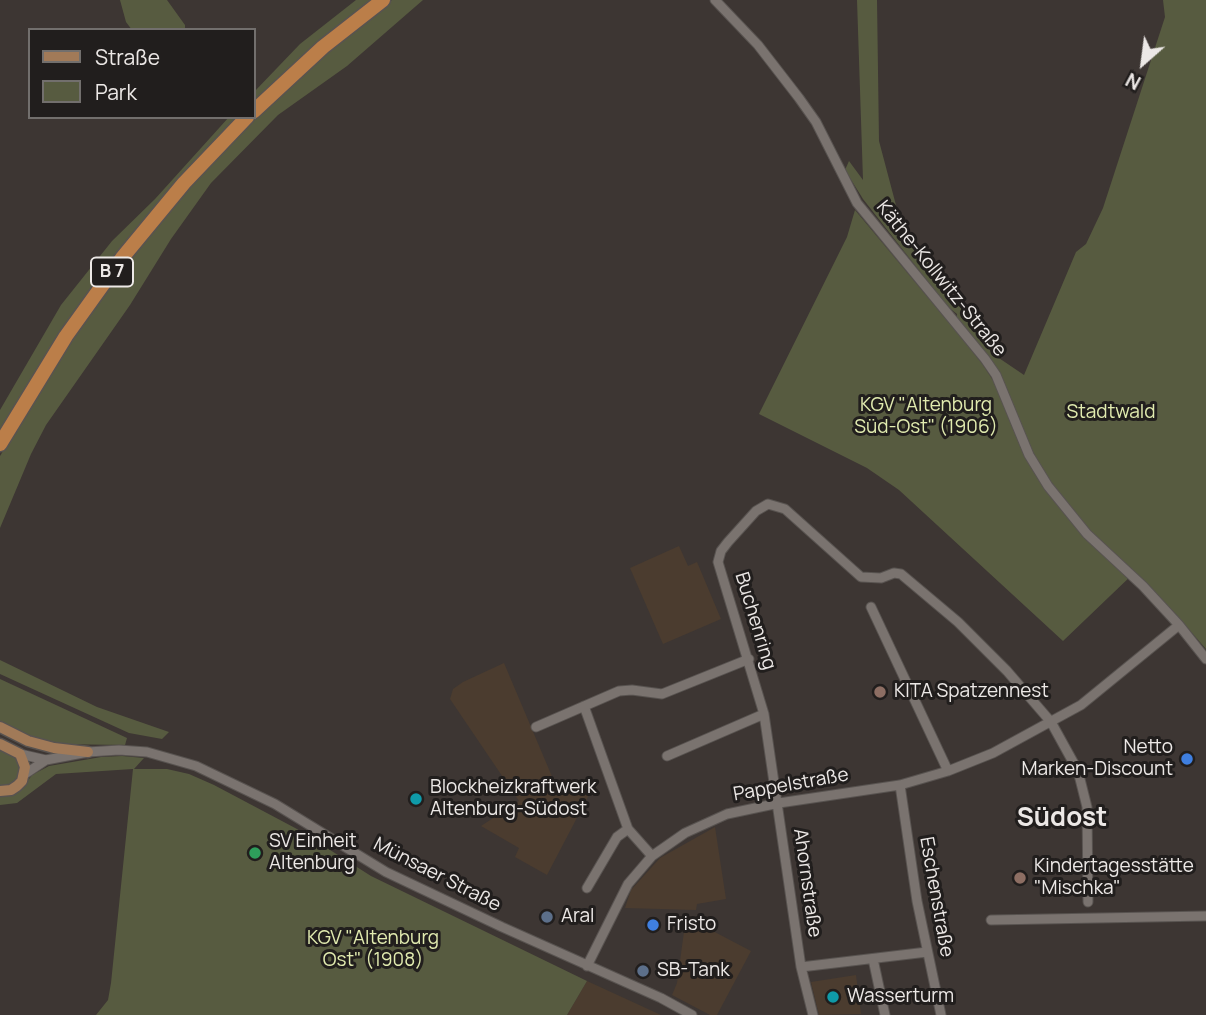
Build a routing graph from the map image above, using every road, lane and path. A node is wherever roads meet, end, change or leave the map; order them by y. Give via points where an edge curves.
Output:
1 (383, 0) edge
2 (715, 0) edge
3 (256, 109) edge
4 (245, 119) edge
5 (0, 444) edge
6 (872, 607) dead end
7 (1179, 625) junction
8 (749, 659) junction
9 (1206, 659) edge
10 (584, 706) junction
11 (764, 714) junction
12 (1051, 722) junction
13 (0, 727) edge
14 (537, 727) dead end
15 (1, 745) edge
16 (88, 752) junction
17 (20, 754) junction
18 (667, 756) dead end
19 (46, 760) junction
20 (948, 771) junction
21 (24, 775) junction
22 (900, 785) junction
23 (0, 790) edge
24 (779, 803) junction
25 (628, 829) junction
26 (652, 856) junction
27 (587, 888) dead end
28 (1088, 902) dead end
29 (1206, 916) edge
30 (991, 920) dead end
31 (927, 952) junction
32 (873, 959) junction
33 (587, 966) junction
34 (802, 967) junction
35 (692, 1015) edge
36 (813, 1015) edge
37 (885, 1015) edge
38 (942, 1015) edge

1 - 3 highway
2 - 7 street, Käthe-Kollwitz-Straße via 758,46 816,122 857,203 991,367 1029,455 1048,486 1087,534
4 - 5 highway, B 7 via 122,258 66,336
6 - 20 street
7 - 9 street, Käthe-Kollwitz-Straße
7 - 12 street, Pappelstraße via 1081,705
8 - 10 street via 662,694 619,691
8 - 11 street, Buchenring
8 - 12 street, Buchenring via 718,562 728,542 768,504 785,509 861,577 901,574 958,622
10 - 14 street
10 - 25 street
11 - 18 street
11 - 24 street, Buchenring
12 - 20 street, Pappelstraße
12 - 28 street via 1079,771 1087,807
13 - 16 main road via 42,745
15 - 17 main road
16 - 19 street, Münsaer Straße
16 - 33 street, Münsaer Straße via 147,752 219,776 275,804 386,872
17 - 19 street, Münsaer Straße
17 - 21 main road
19 - 21 street, Münsaer Straße
20 - 22 street, Pappelstraße
21 - 23 main road via 17,786
22 - 24 street, Pappelstraße
22 - 31 street, Eschenstraße
24 - 26 street, Pappelstraße via 727,814 685,833
24 - 34 street, Ahornstraße
25 - 26 street
25 - 27 street via 617,837
26 - 33 street, Pappelstraße via 628,884
29 - 30 street
31 - 32 street, Ahornstraße
31 - 38 street, Eschenstraße
32 - 34 street, Ahornstraße
32 - 37 street
33 - 35 street, Münsaer Straße
34 - 36 street, Ahornstraße

